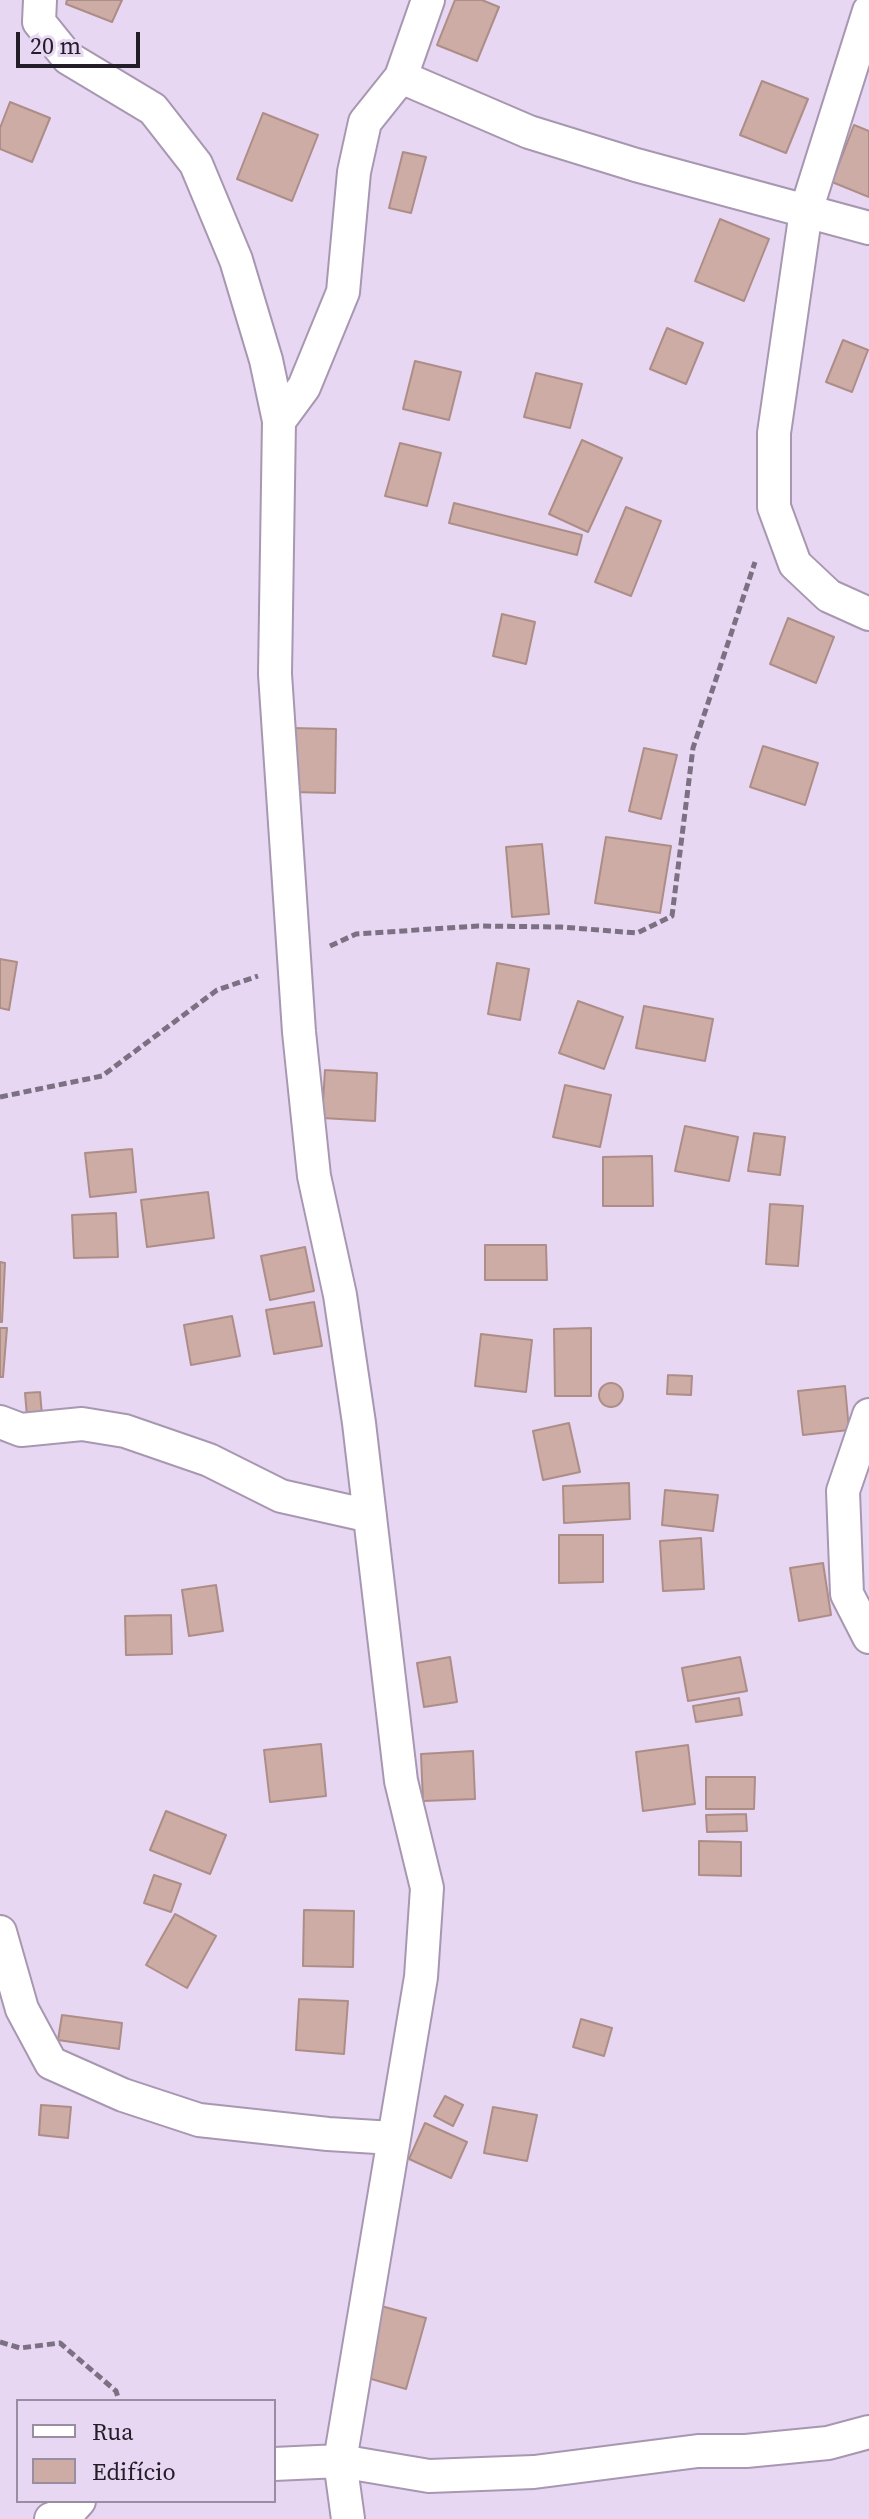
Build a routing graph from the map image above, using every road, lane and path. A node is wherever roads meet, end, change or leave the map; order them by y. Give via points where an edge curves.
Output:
1 (40, 0) edge
2 (428, 0) edge
3 (869, 11) edge
4 (401, 77) junction
5 (806, 211) junction
6 (869, 228) edge
7 (279, 421) junction
8 (774, 507) junction
9 (869, 614) edge
10 (295, 963) junction
11 (0, 1097) edge
12 (869, 1415) edge
13 (0, 1422) edge
14 (370, 1516) junction
15 (869, 1637) edge
16 (0, 1932) edge
17 (393, 2138) junction
18 (0, 2342) edge
19 (118, 2399) edge
20 (869, 2432) edge
21 (340, 2461) junction
22 (276, 2464) edge
23 (77, 2503) edge
24 (51, 2519) edge
25 (348, 2519) edge

1 - 7 street via 39,22 68,58 153,109 196,164 236,260
2 - 4 street
3 - 5 street
4 - 5 street via 529,132
4 - 7 street via 365,122 354,172 343,292 304,387
5 - 6 street
5 - 8 street via 774,433
7 - 10 street via 275,674
8 - 9 street via 795,564 829,596
8 - 10 path via 693,748 672,916 637,933 478,926 356,934
10 - 11 path via 217,990 102,1076
10 - 14 street via 314,1176 340,1295
12 - 15 street via 843,1491 847,1594
13 - 14 street via 21,1430 82,1424 125,1431 209,1460 281,1496
14 - 17 street via 401,1781 427,1888 421,1977
16 - 17 street via 22,2009 51,2063 199,2120
17 - 21 street
18 - 19 path via 20,2348 60,2343 116,2391
20 - 21 street via 828,2443 698,2451 534,2472 429,2476
21 - 22 street
21 - 25 street
23 - 24 street via 67,2514

